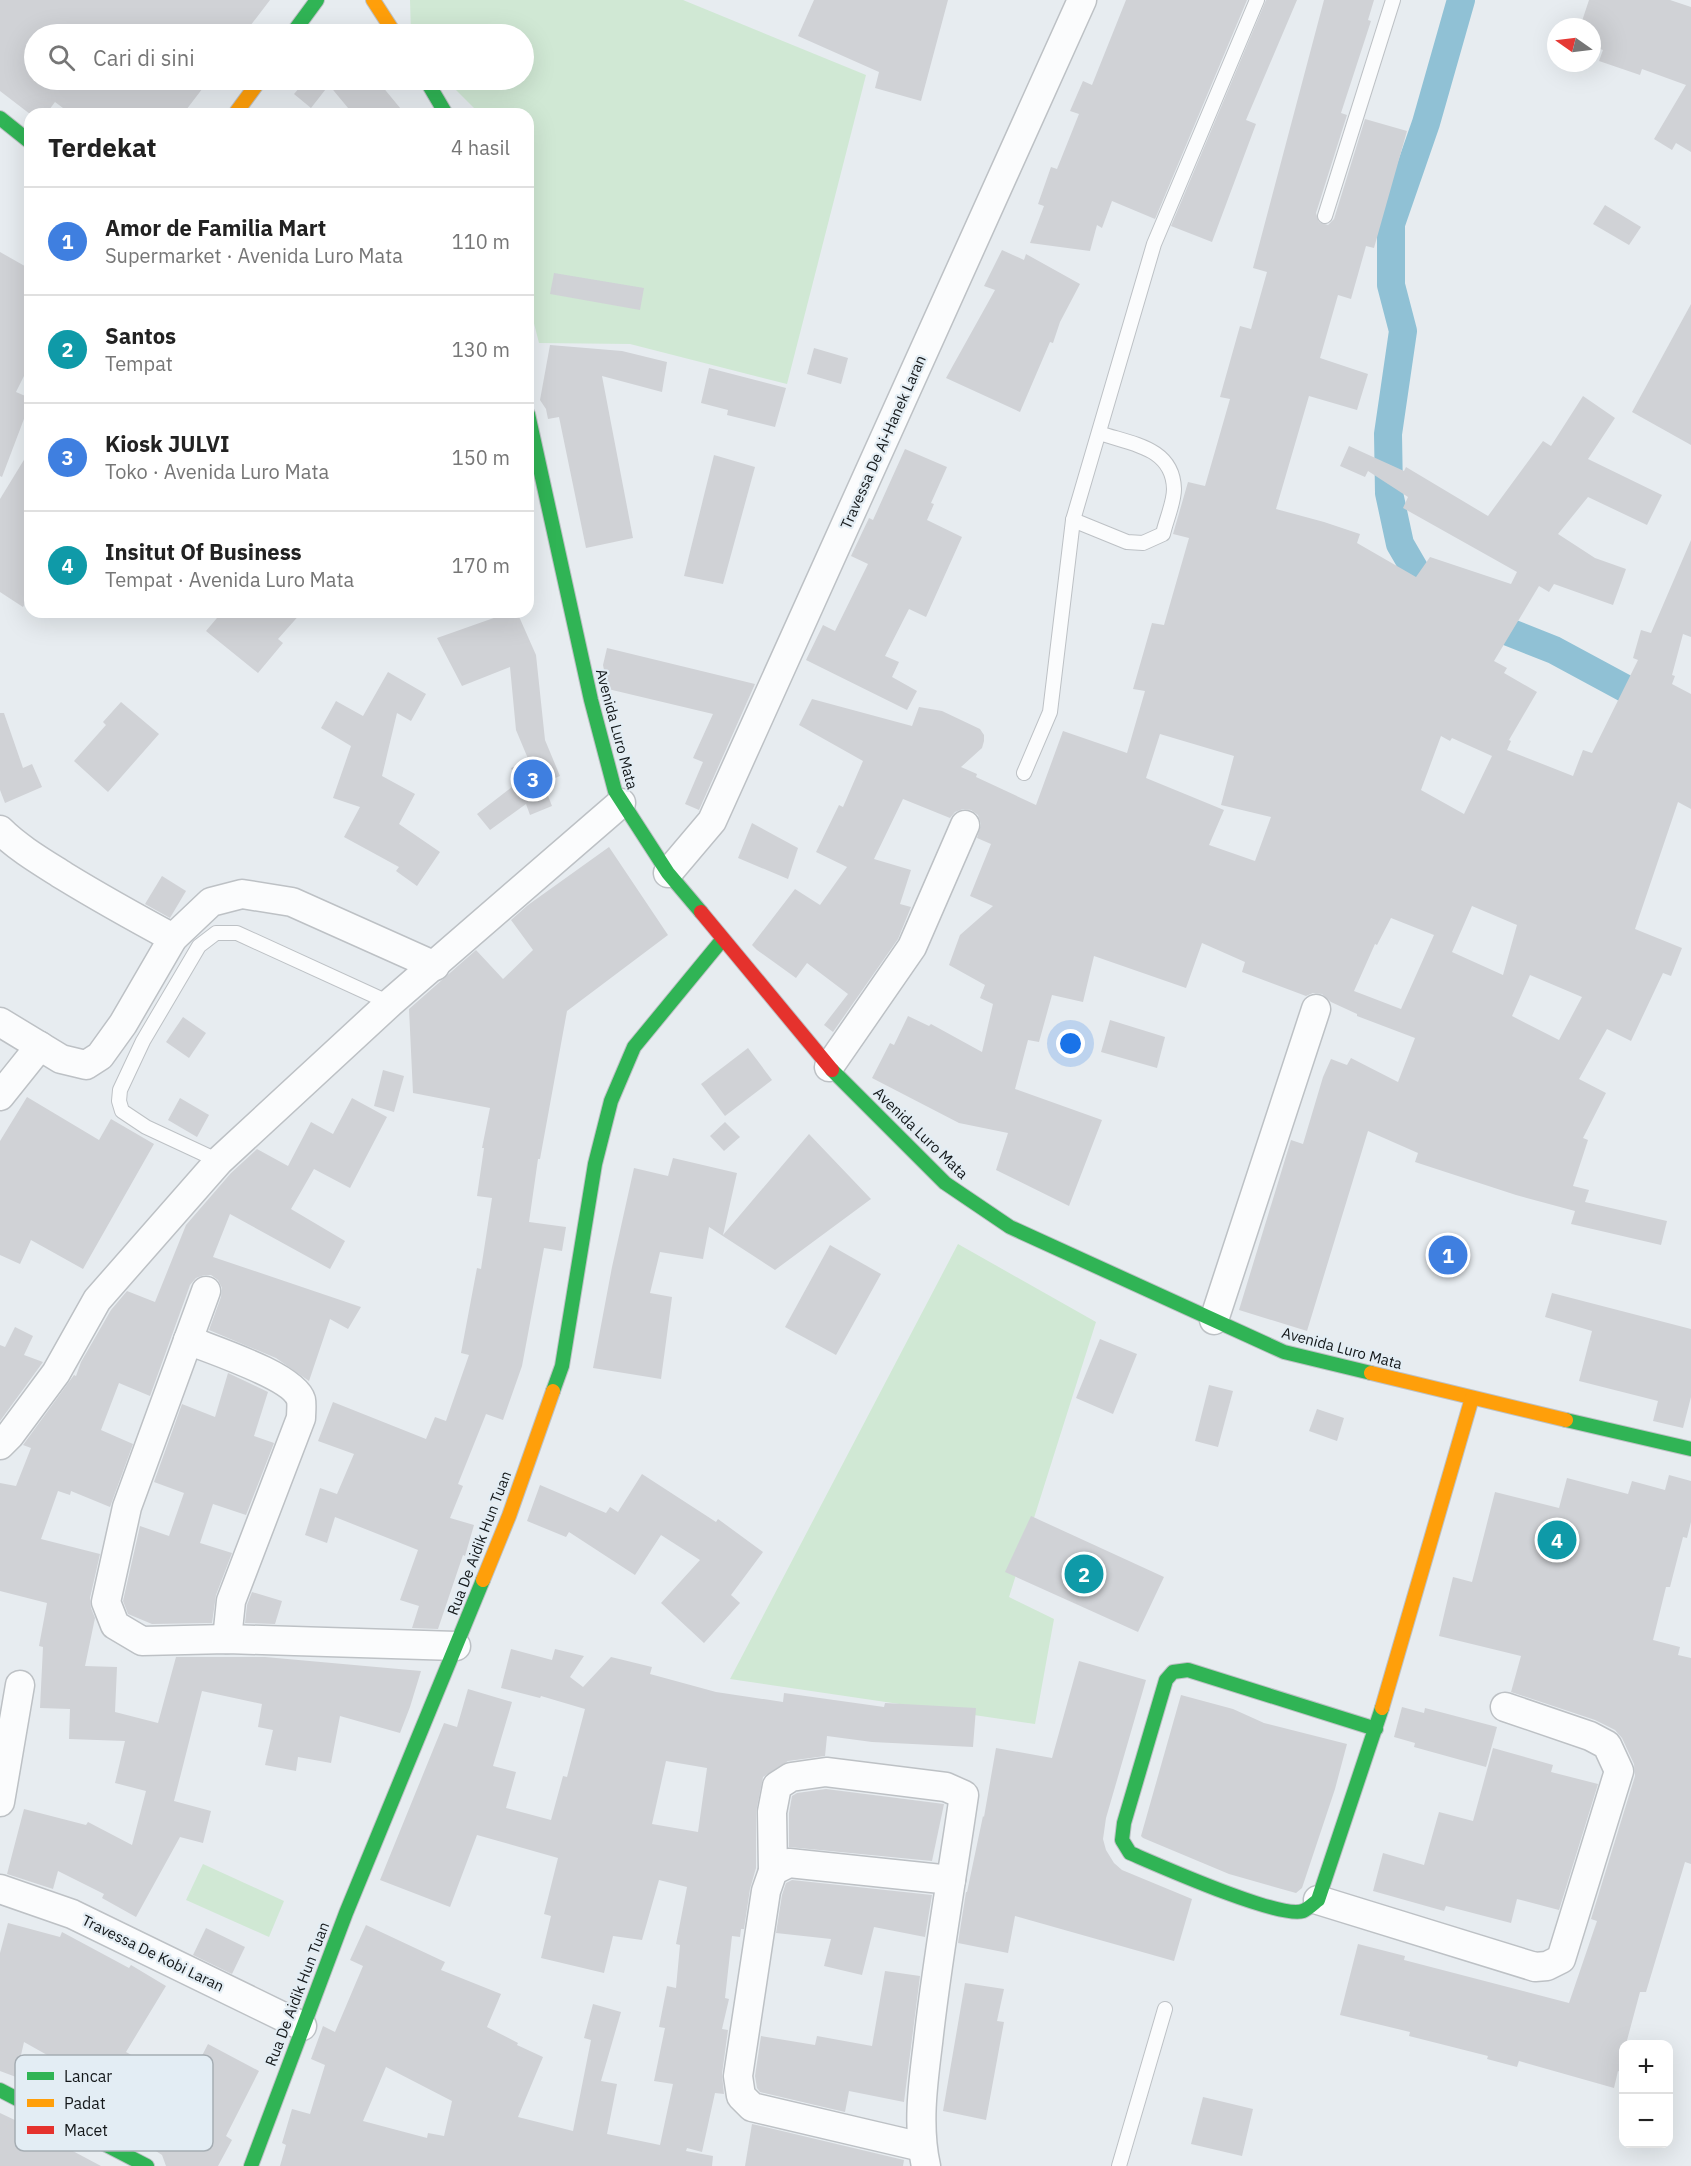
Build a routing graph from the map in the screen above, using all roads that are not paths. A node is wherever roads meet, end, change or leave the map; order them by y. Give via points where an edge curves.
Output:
1 (317, 0) edge
2 (373, 0) edge
3 (1082, 0) edge
4 (1257, 0) edge
5 (1393, 0) edge
6 (299, 24) edge
7 (389, 24) edge
8 (253, 90) edge
9 (432, 90) edge
10 (239, 108) edge
11 (442, 108) edge
12 (0, 118) edge
13 (24, 137) edge
14 (1325, 216) dead end
15 (1099, 433) junction
16 (534, 441) edge
17 (1073, 520) junction
18 (1024, 773) dead end
19 (621, 804) junction
20 (965, 825) dead end
21 (0, 830) edge
22 (668, 873) junction
23 (173, 938) junction
24 (722, 940) junction
25 (435, 966) junction
26 (390, 1003) junction
27 (1316, 1010) dead end
28 (0, 1022) edge
29 (40, 1046) junction
30 (829, 1067) junction
31 (0, 1096) edge
32 (219, 1161) junction
33 (206, 1291) dead end
34 (1214, 1320) junction
35 (188, 1340) junction
36 (1472, 1398) junction
37 (0, 1444) edge
38 (1691, 1449) edge
39 (227, 1639) junction
40 (456, 1646) junction
41 (20, 1685) dead end
42 (1505, 1707) dead end
43 (1376, 1729) junction
44 (0, 1802) edge
45 (773, 1871) junction
46 (951, 1880) junction
47 (0, 1889) edge
48 (1318, 1900) junction
49 (1165, 2009) dead end
50 (302, 2026) junction
51 (0, 2091) edge
52 (15, 2099) edge
53 (118, 2151) edge
54 (924, 2157) edge
55 (147, 2166) edge
56 (251, 2166) edge
57 (1119, 2166) edge

1 - 6 street
2 - 7 street
3 - 22 street, Travessa De Ai-Hanek Laran via 712,821
4 - 15 lane via 1154,244
5 - 14 lane
8 - 10 street
9 - 11 street
12 - 13 street
15 - 17 lane
15 - 17 lane via 1158,453 1170,468 1174,490 1163,534 1143,543 1127,542
16 - 19 street, Avenida Luro Mata via 591,700
17 - 18 lane via 1050,712
19 - 22 street, Avenida Luro Mata
19 - 25 street
20 - 30 street via 912,947
21 - 23 street via 50,867
22 - 24 street, Avenida Luro Mata
23 - 25 street via 211,902 242,894 292,902
23 - 29 street via 123,1024 99,1056 86,1065 61,1059
24 - 30 street, Avenida Luro Mata
24 - 40 street, Rua De Aidik Hun Tuan via 634,1047 611,1101 595,1164 562,1366 509,1516
25 - 26 street
26 - 32 street
26 - 32 lane via 237,933 216,933 200,946 143,1041 120,1090 119,1101 122,1111 146,1128
27 - 34 street
28 - 29 street
29 - 31 street
30 - 34 street, Avenida Luro Mata via 945,1183 1010,1227
32 - 37 street via 97,1300 56,1373
33 - 35 street
34 - 36 street, Avenida Luro Mata via 1284,1352
35 - 39 street via 271,1373 292,1387 301,1399 301,1418 231,1601
35 - 39 street via 127,1507 106,1602 115,1625 142,1641
36 - 38 street, Avenida Luro Mata
36 - 43 street
39 - 40 street
40 - 50 street, Rua De Aidik Hun Tuan
41 - 44 street
42 - 48 street via 1607,1744 1619,1771 1561,1959 1535,1967
43 - 48 street
43 - 48 street via 1188,1670 1173,1672 1166,1680 1124,1823 1122,1840 1130,1853 1224,1892 1290,1912 1303,1911
45 - 46 street via 789,1863
45 - 46 street via 772,1812 777,1786 791,1777 826,1772 946,1787 964,1795
45 - 54 street via 766,1891 738,2076 741,2096 752,2107
46 - 54 street via 923,2086
47 - 50 street, Travessa De Kobi Laran via 72,1914
49 - 57 lane
50 - 56 street, Rua De Aidik Hun Tuan
51 - 52 street
53 - 55 street

